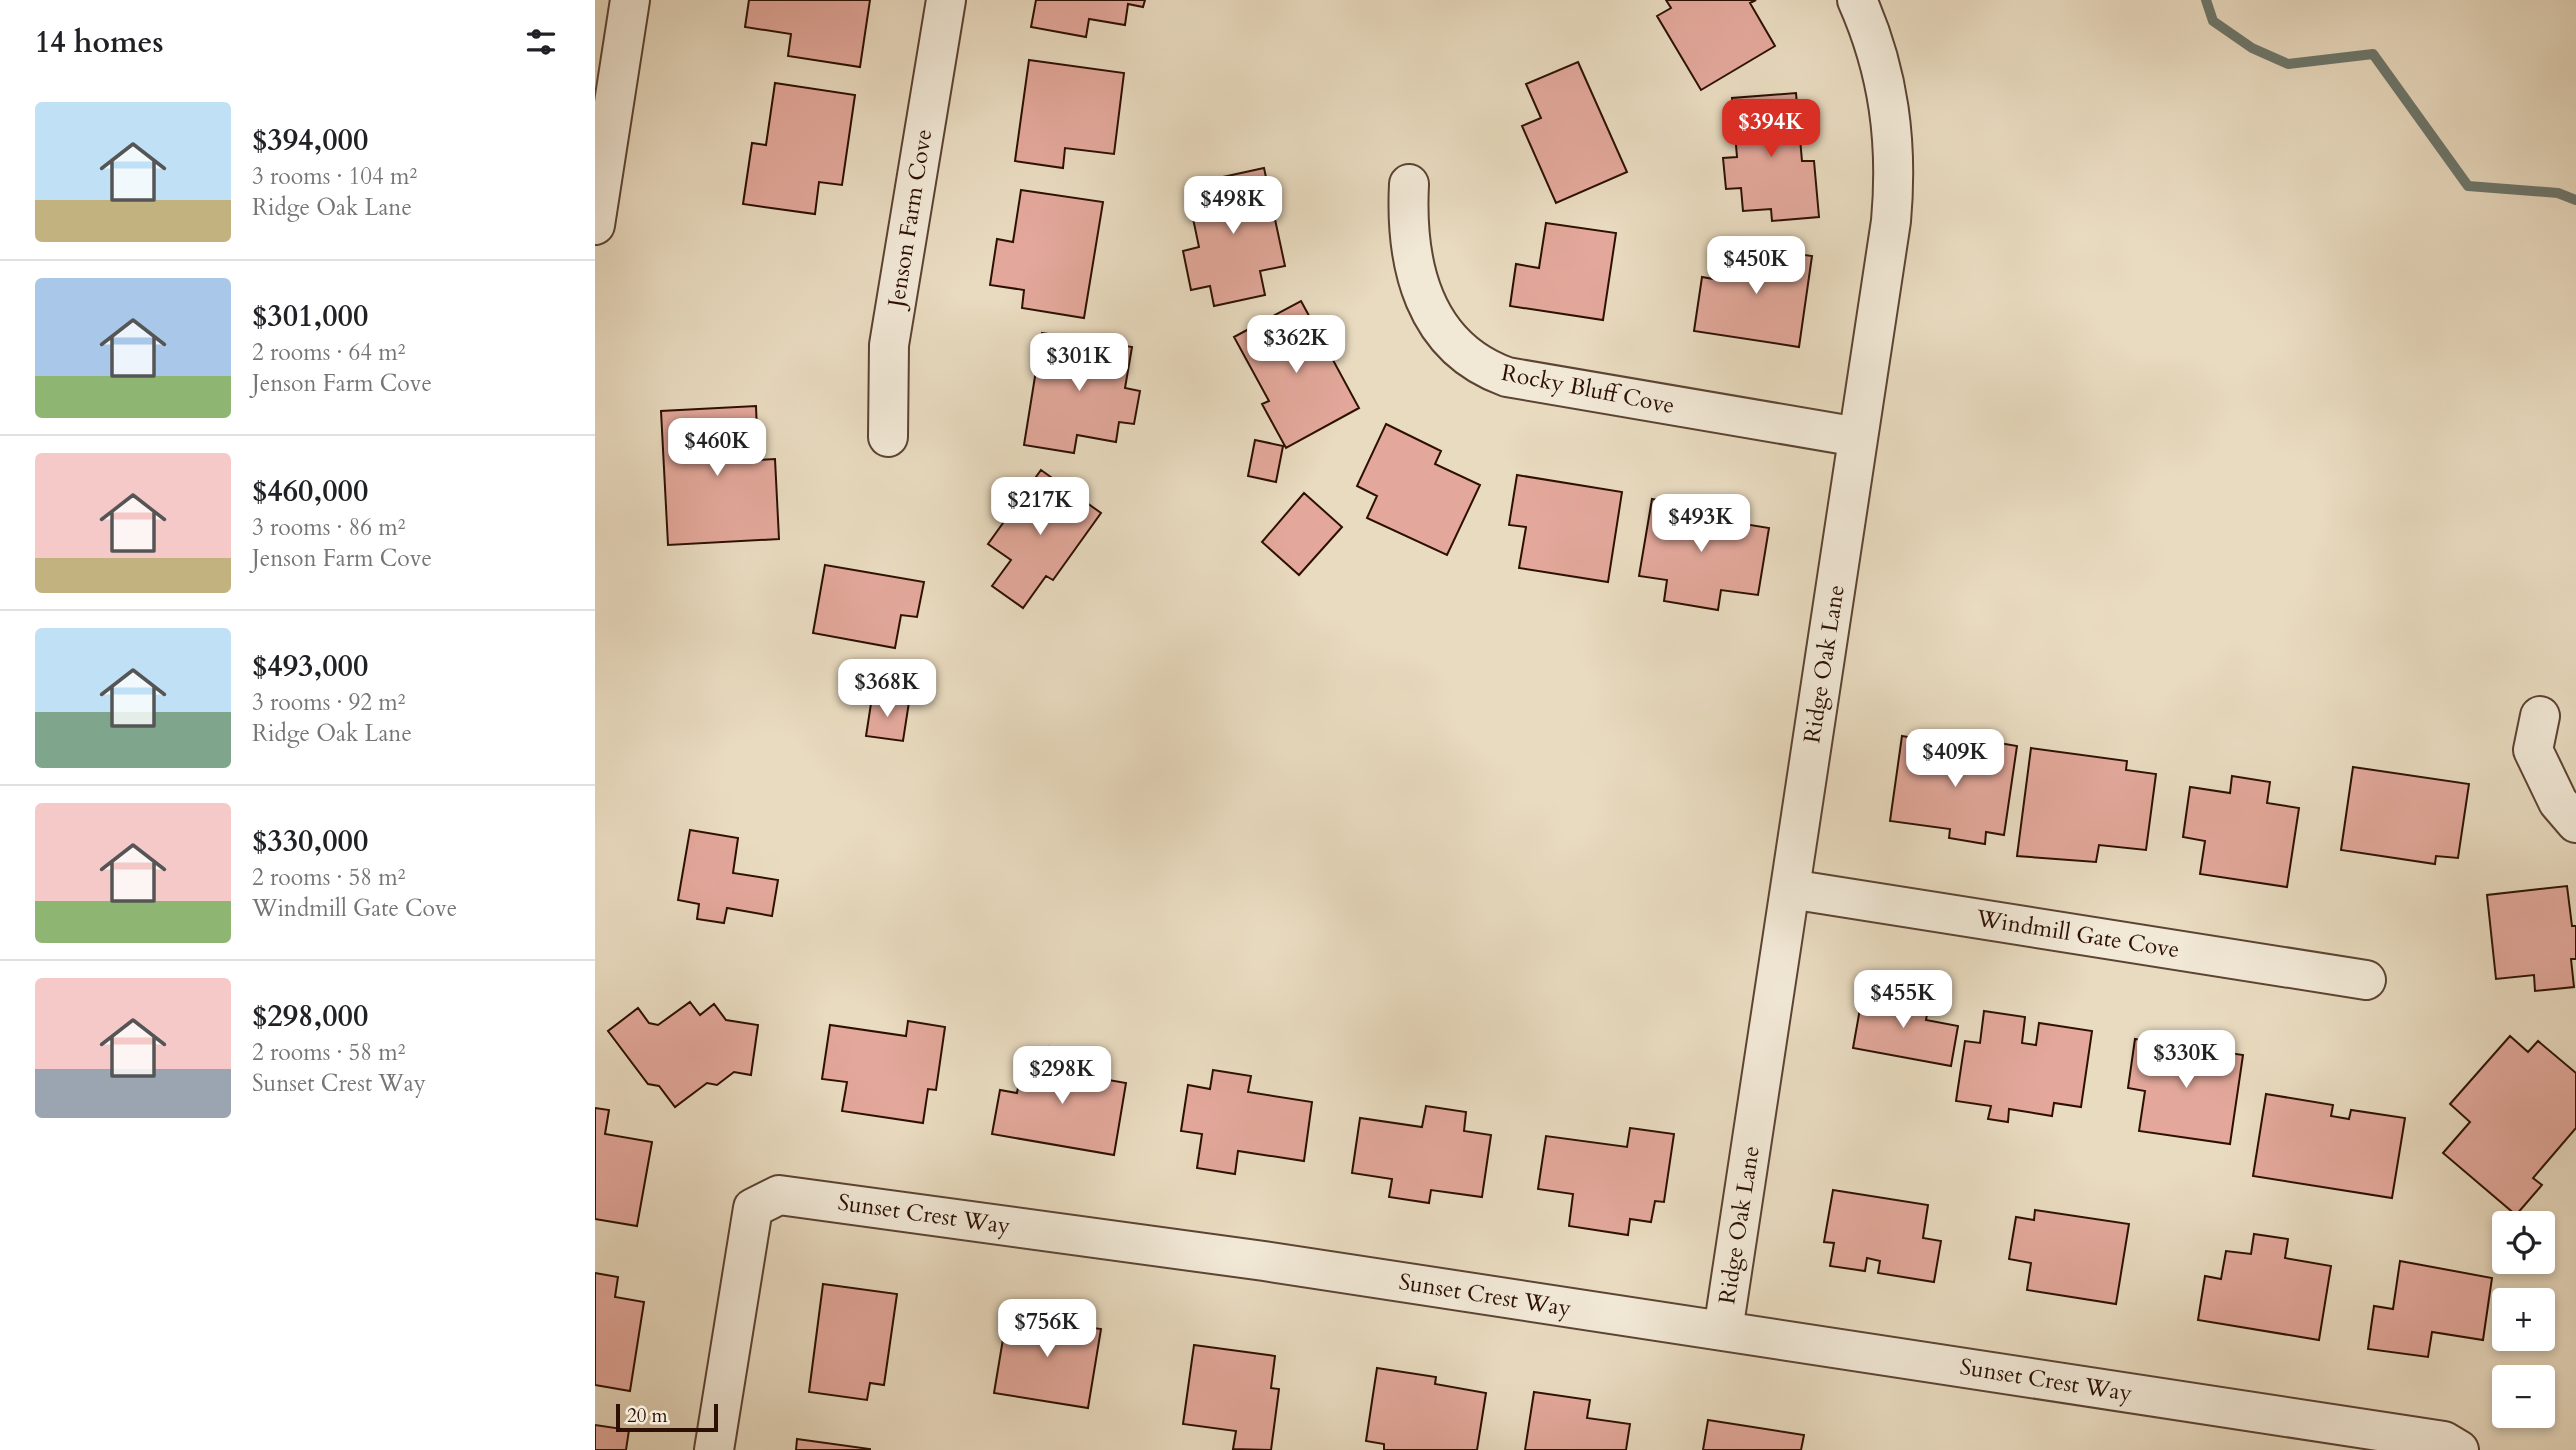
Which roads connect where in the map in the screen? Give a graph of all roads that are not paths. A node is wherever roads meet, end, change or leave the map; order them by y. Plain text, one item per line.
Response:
1 (630, 0) edge
2 (946, 0) edge
3 (1857, 0) edge
4 (1409, 184) dead end
5 (595, 225) edge
6 (888, 437) dead end
7 (1858, 437) junction
8 (2540, 716) dead end
9 (2576, 823) edge
10 (1790, 889) junction
11 (2366, 980) dead end
12 (1723, 1331) junction
13 (714, 1450) edge
14 (2459, 1450) edge

1 - 5 street
2 - 6 street, Jenson Farm Cove
3 - 7 street, Ridge Oak Lane
4 - 7 street, Rocky Bluff Cove
7 - 10 street, Ridge Oak Lane
8 - 9 street
10 - 11 street, Windmill Gate Cove
10 - 12 street, Ridge Oak Lane
12 - 13 street, Sunset Crest Way
12 - 14 street, Sunset Crest Way

